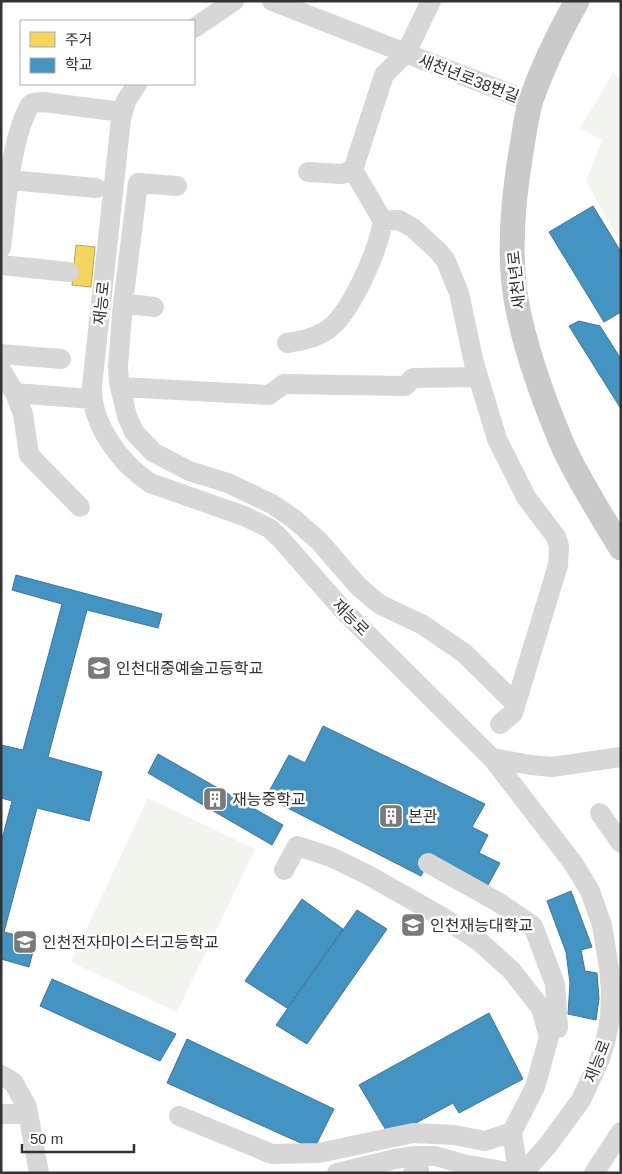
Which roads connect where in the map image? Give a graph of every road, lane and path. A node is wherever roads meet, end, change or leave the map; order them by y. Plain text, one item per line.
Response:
1 (234, 1) edge
2 (272, 1) edge
3 (431, 1) edge
4 (578, 1) edge
5 (195, 27) edge
6 (406, 53) junction
7 (136, 85) edge
8 (531, 102) junction
9 (122, 112) junction
10 (353, 170) junction
11 (308, 172) dead end
12 (10, 180) junction
13 (177, 186) dead end
14 (96, 188) dead end
15 (383, 221) junction
16 (1, 248) edge
17 (1, 265) edge
18 (69, 272) dead end
19 (123, 303) junction
20 (154, 307) dead end
21 (287, 343) dead end
22 (1, 354) edge
23 (61, 359) dead end
24 (1, 370) edge
25 (478, 377) junction
26 (120, 387) junction
27 (15, 393) junction
28 (91, 400) junction
29 (80, 507) dead end
30 (621, 548) edge
31 (516, 704) junction
32 (500, 724) dead end
33 (621, 757) edge
34 (492, 758) junction
35 (600, 813) dead end
36 (621, 843) edge
37 (428, 863) dead end
38 (284, 870) dead end
39 (547, 1030) junction
40 (1, 1075) edge
41 (1, 1114) edge
42 (28, 1114) junction
43 (179, 1116) dead end
44 (512, 1132) junction
45 (621, 1132) edge
46 (415, 1164) edge
47 (39, 1173) edge
48 (338, 1173) edge
49 (513, 1173) edge
50 (518, 1173) edge
51 (523, 1173) edge
52 (594, 1173) edge

1 - 5 street
2 - 6 street, 새천년로38번길
3 - 6 street, 새천년로38번길
4 - 8 main road, 새천년로
6 - 8 street, 새천년로38번길
6 - 10 street
7 - 9 street, 재능로
8 - 30 main road, 새천년로
9 - 12 street
9 - 28 street, 재능로
10 - 11 street
10 - 15 street
12 - 14 street
12 - 16 street
13 - 19 street
15 - 21 street
15 - 25 street
17 - 18 street
19 - 20 street
19 - 26 street
22 - 23 street
24 - 27 street
25 - 26 street
25 - 31 street
26 - 31 street
27 - 28 street
27 - 29 street
28 - 34 street, 재능로
31 - 32 street
33 - 34 street
34 - 51 street, 재능로
35 - 36 street
37 - 39 street
38 - 39 street
39 - 44 street
40 - 42 street
41 - 42 street
42 - 47 street
43 - 44 street
44 - 50 street
45 - 52 street
46 - 48 street
46 - 49 street

